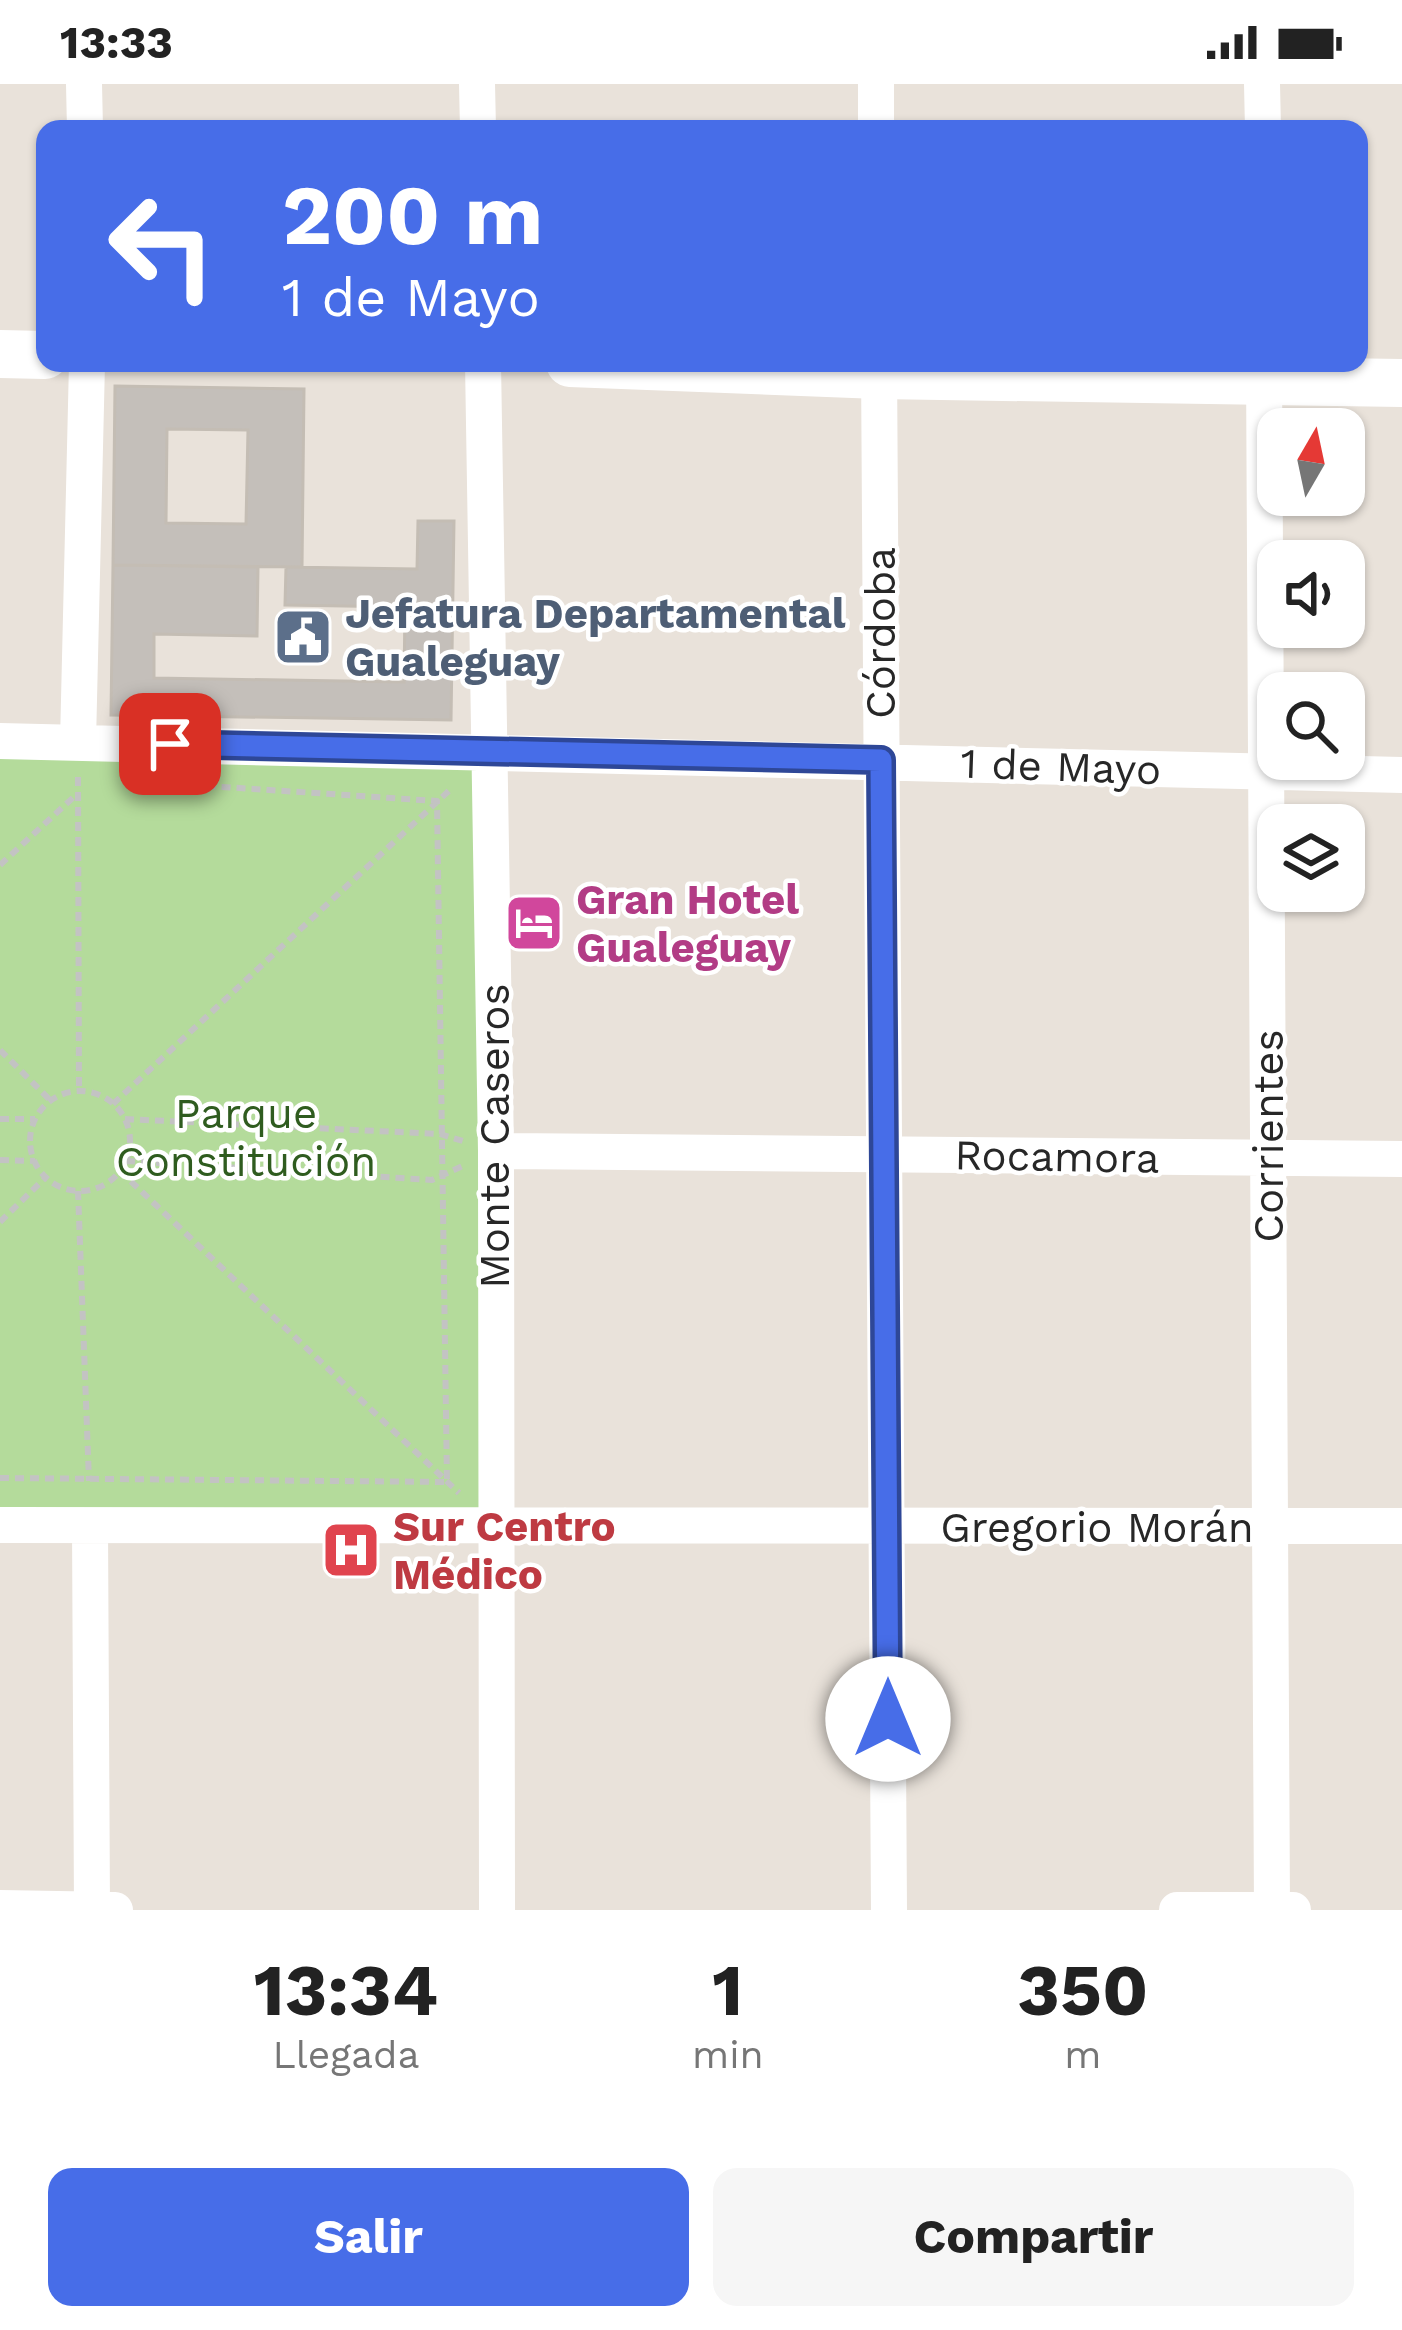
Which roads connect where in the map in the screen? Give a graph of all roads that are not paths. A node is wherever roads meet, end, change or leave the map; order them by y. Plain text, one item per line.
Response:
1 (85, 84) edge
2 (477, 84) edge
3 (876, 84) edge
4 (1262, 84) edge
5 (85, 120) edge
6 (478, 120) edge
7 (876, 120) edge
8 (1263, 120) edge
9 (0, 354) edge
10 (36, 355) edge
11 (87, 372) edge
12 (483, 372) edge
13 (879, 372) edge
14 (1264, 372) edge
15 (1285, 372) edge
16 (1402, 383) edge
17 (1266, 672) edge
18 (0, 741) edge
19 (491, 751) junction
20 (78, 759) junction
21 (881, 760) junction
22 (1257, 772) edge
23 (1365, 774) edge
24 (1402, 775) edge
25 (1266, 780) edge
26 (496, 1151) junction
27 (884, 1154) junction
28 (1268, 1158) junction
29 (1402, 1160) edge
30 (0, 1525) edge
31 (1270, 1525) junction
32 (90, 1526) junction
33 (1402, 1526) edge
34 (886, 1528) junction
35 (496, 1529) junction
36 (0, 1908) edge
37 (92, 1910) edge
38 (116, 1910) edge
39 (496, 1910) edge
40 (889, 1910) edge
41 (1177, 1910) edge
42 (1272, 1910) edge
43 (1293, 1910) edge

1 - 5 street
2 - 6 street
3 - 7 street
4 - 8 street
9 - 10 street
11 - 20 street
12 - 19 street, Monte Caseros
13 - 21 street, Córdoba
14 - 17 street, Corrientes
15 - 16 street
18 - 20 street, 1 de Mayo
19 - 20 street, 1 de Mayo
19 - 21 street, 1 de Mayo
19 - 26 street, Monte Caseros
21 - 22 street, 1 de Mayo
21 - 27 street, Córdoba
23 - 24 street, 1 de Mayo
25 - 28 street, Corrientes
26 - 27 street, Rocamora
26 - 35 street, Monte Caseros
27 - 28 street, Rocamora
27 - 34 street, Córdoba
28 - 29 street, Rocamora
28 - 31 street, Corrientes
30 - 32 street, Gregorio Morán
31 - 33 street, Gregorio Morán
31 - 34 street, Gregorio Morán
31 - 42 street, Corrientes
32 - 35 street, Gregorio Morán
32 - 37 street
34 - 35 street, Gregorio Morán
34 - 40 street, Córdoba
35 - 39 street, Monte Caseros
36 - 37 street
37 - 38 street
41 - 42 street
42 - 43 street

